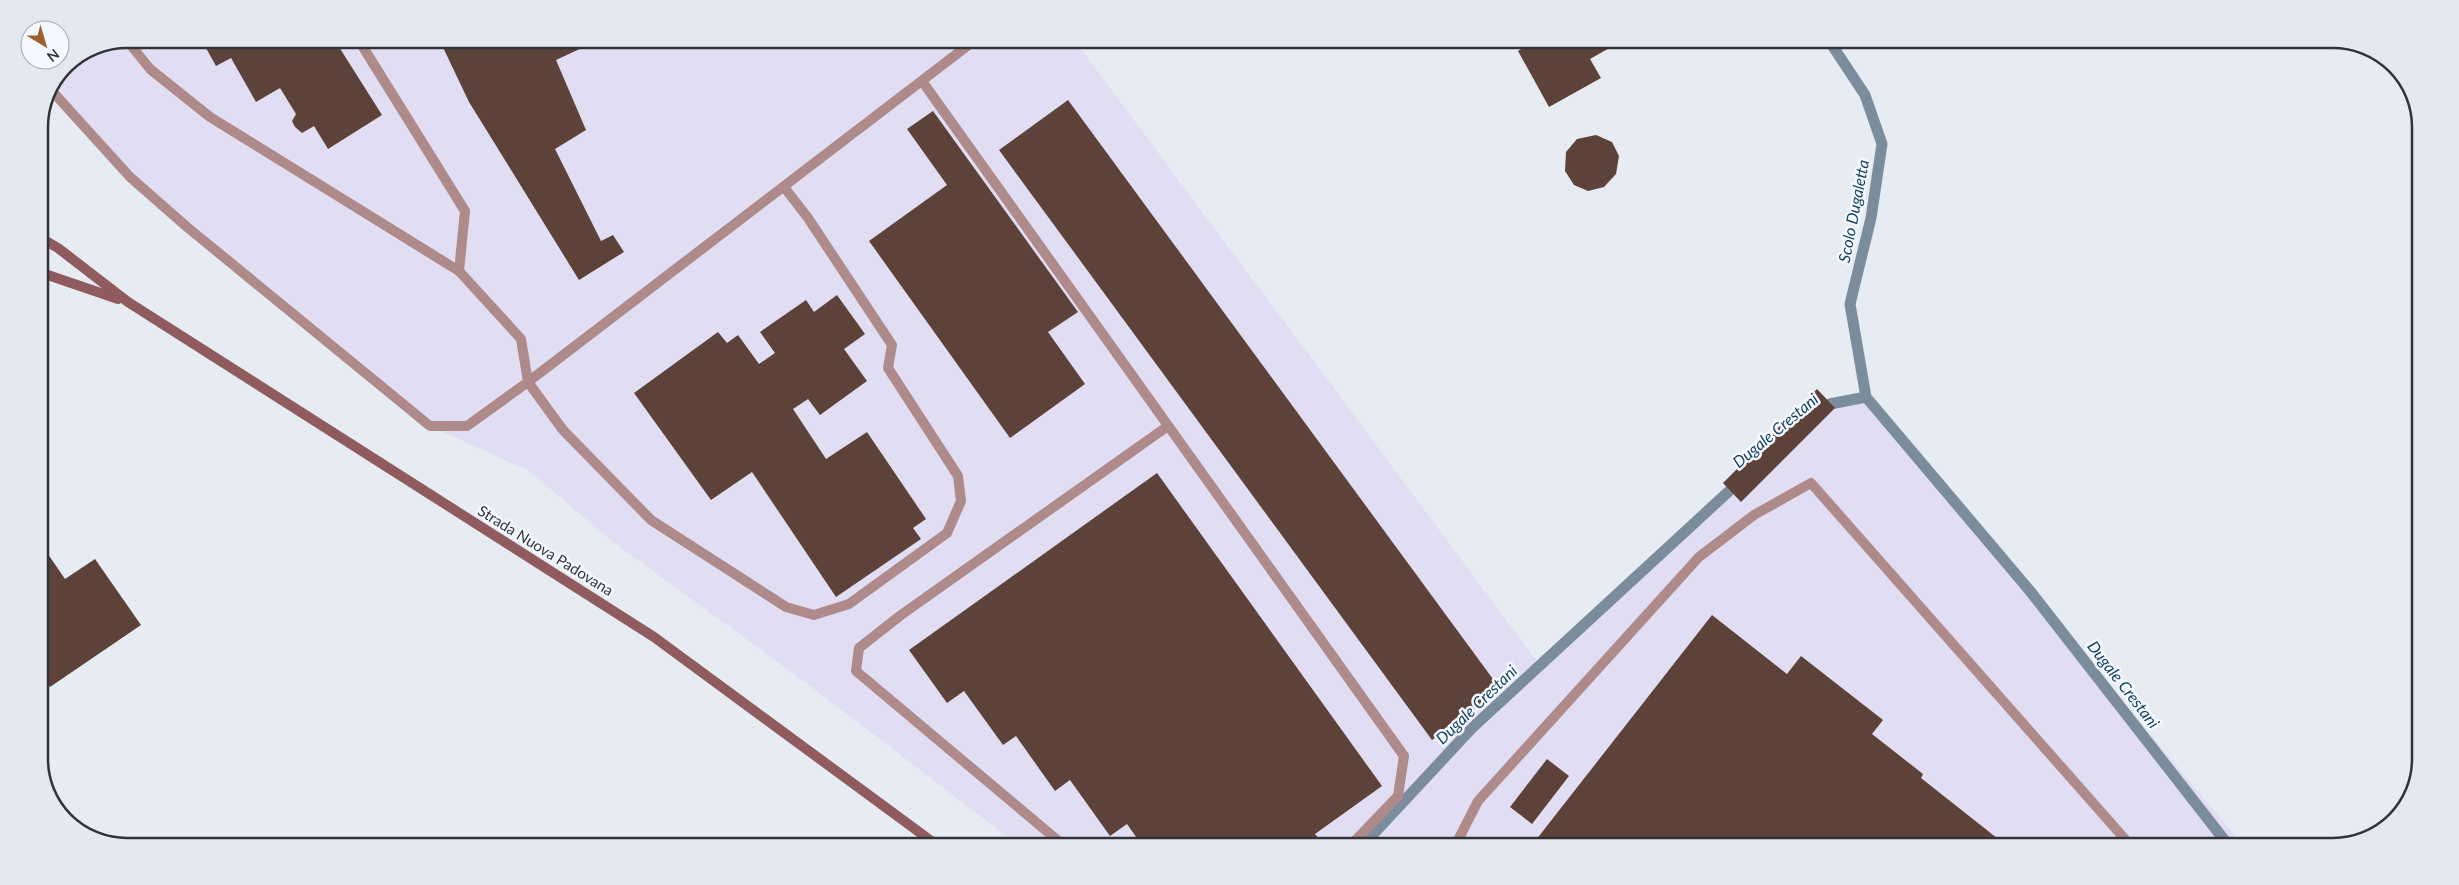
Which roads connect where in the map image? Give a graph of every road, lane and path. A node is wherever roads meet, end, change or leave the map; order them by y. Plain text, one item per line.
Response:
1 (133, 48) edge
2 (364, 48) edge
3 (965, 48) edge
4 (922, 81) junction
5 (55, 94) edge
6 (784, 187) junction
7 (48, 242) edge
8 (459, 271) junction
9 (48, 275) edge
10 (128, 302) junction
11 (528, 382) junction
12 (1168, 426) junction
13 (927, 838) edge
14 (1055, 838) edge
15 (1358, 838) edge
16 (1459, 838) edge
17 (2124, 838) edge

1 - 8 street
2 - 8 street
3 - 4 street
4 - 6 street
4 - 12 street
5 - 11 street
6 - 11 street
6 - 11 street
7 - 10 main road
8 - 11 street
9 - 10 main road
10 - 13 main road, Strada Nuova Padovana
12 - 14 street
12 - 15 street
16 - 17 street

